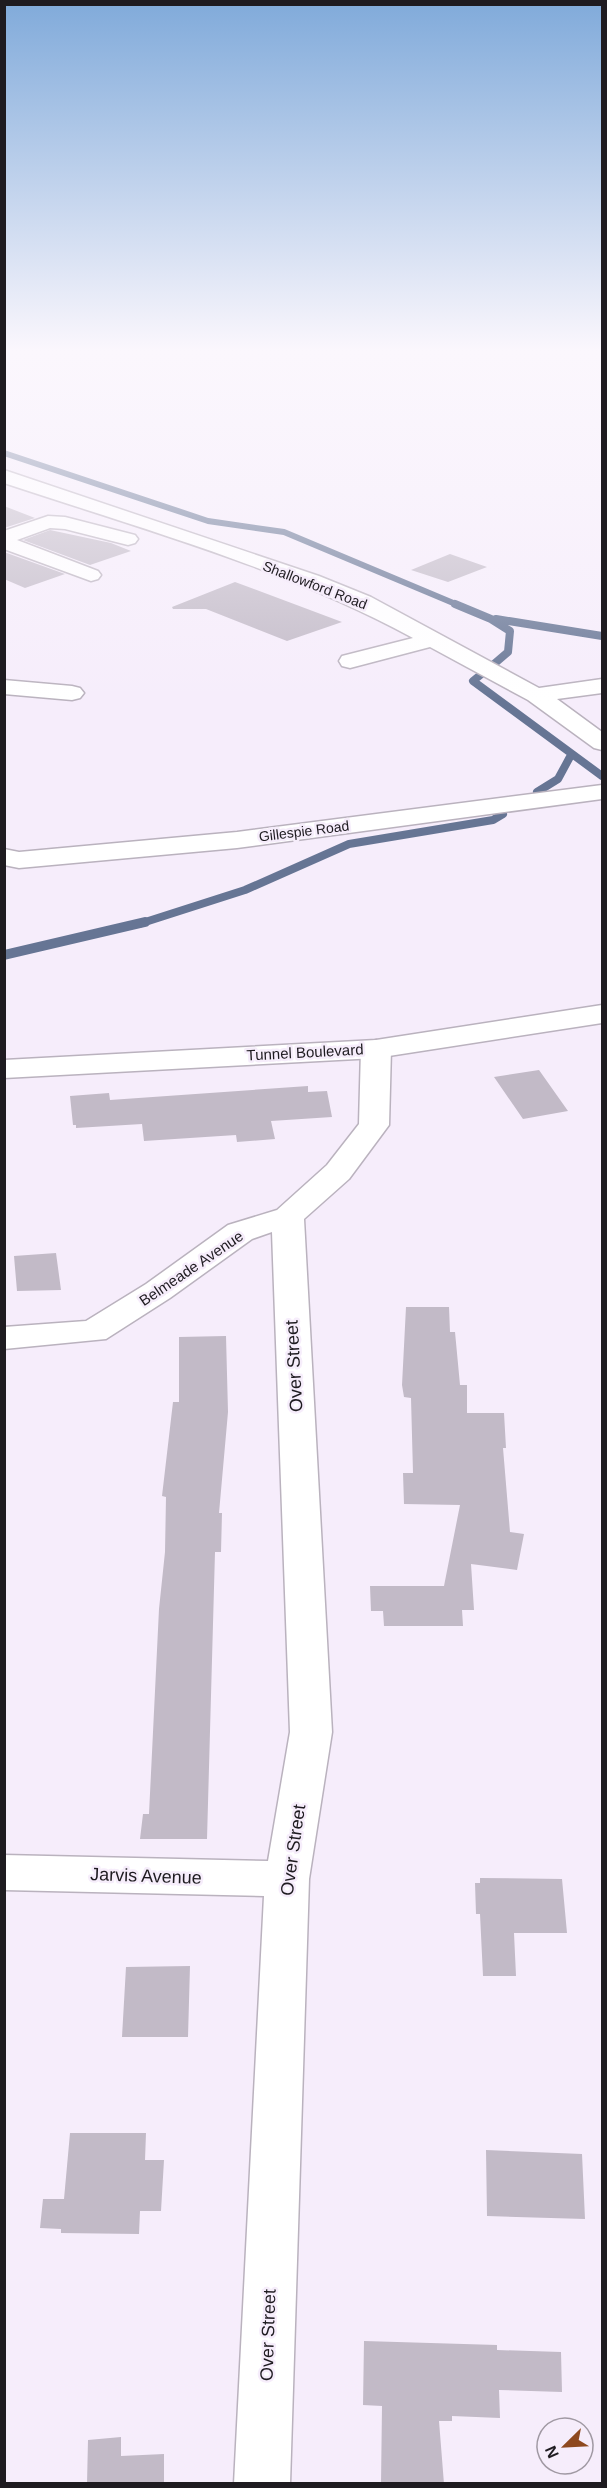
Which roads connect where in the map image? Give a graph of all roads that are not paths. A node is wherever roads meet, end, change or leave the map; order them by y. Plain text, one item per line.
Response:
1 (4, 476) edge
2 (4, 540) edge
3 (194, 540) junction
4 (90, 575) dead end
5 (434, 639) junction
6 (350, 661) dead end
7 (603, 686) edge
8 (4, 687) edge
9 (72, 693) dead end
10 (536, 694) junction
11 (603, 743) edge
12 (603, 792) edge
13 (9, 859) edge
14 (603, 1014) edge
15 (376, 1049) junction
16 (4, 1069) edge
17 (288, 1217) junction
18 (4, 1338) edge
19 (4, 1872) edge
20 (287, 1879) junction
21 (262, 2484) edge

1 - 3 street, Shallowford Road
2 - 3 street
2 - 4 street
3 - 5 street, Shallowford Road
5 - 6 street
5 - 10 street, Shallowford Road
7 - 10 street
8 - 9 street
10 - 11 street, Shallowford Road
12 - 13 street, Gillespie Road
14 - 15 street, Tunnel Boulevard
15 - 16 street, Tunnel Boulevard
15 - 17 street, Belmeade Avenue
17 - 18 street, Belmeade Avenue
17 - 20 street, Over Street
19 - 20 street, Jarvis Avenue
20 - 21 street, Over Street

